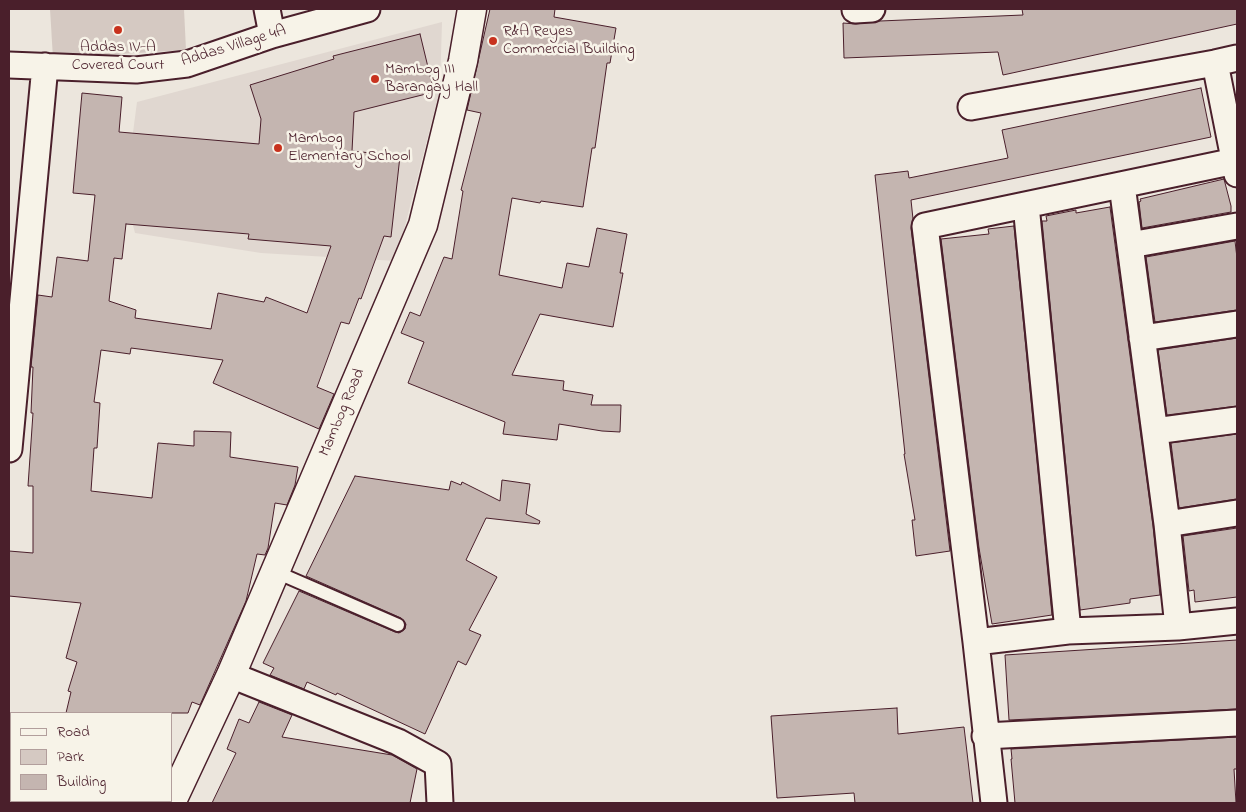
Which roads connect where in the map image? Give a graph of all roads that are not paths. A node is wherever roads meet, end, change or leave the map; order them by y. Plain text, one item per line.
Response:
1 (267, 9) edge
2 (366, 9) edge
3 (472, 9) edge
4 (272, 35) junction
5 (1226, 60) edge
6 (9, 65) edge
7 (45, 66) junction
8 (971, 107) dead end
9 (1236, 168) edge
10 (1122, 185) junction
11 (1026, 205) junction
12 (1237, 226) edge
13 (1130, 245) junction
14 (1237, 324) edge
15 (1142, 338) junction
16 (11, 400) edge
17 (1237, 420) edge
18 (1155, 431) junction
19 (9, 449) edge
20 (1237, 513) edge
21 (1167, 524) junction
22 (276, 572) junction
23 (1237, 621) edge
24 (398, 625) dead end
25 (1178, 627) junction
26 (1068, 631) junction
27 (976, 642) junction
28 (231, 675) junction
29 (1237, 723) edge
30 (985, 736) junction
31 (172, 803) edge
32 (440, 803) edge
33 (994, 803) edge

1 - 4 street
2 - 4 street, Addas Village 4A
3 - 22 main road, Mambog Road
4 - 7 street, Addas Village 4A
5 - 8 street
5 - 9 street
6 - 7 street, Addas Village 4A
7 - 16 street
9 - 10 street
10 - 11 street
10 - 13 street
11 - 26 street
11 - 27 street
12 - 13 street
13 - 15 street
14 - 15 street
15 - 18 street
16 - 19 street
17 - 18 street
18 - 21 street
20 - 21 street
21 - 25 street
22 - 24 lane
22 - 28 main road, Mambog Road
23 - 25 street
25 - 26 street
26 - 27 street
27 - 30 street
28 - 31 main road, Mambog Road
28 - 32 street
29 - 30 street
30 - 33 street

